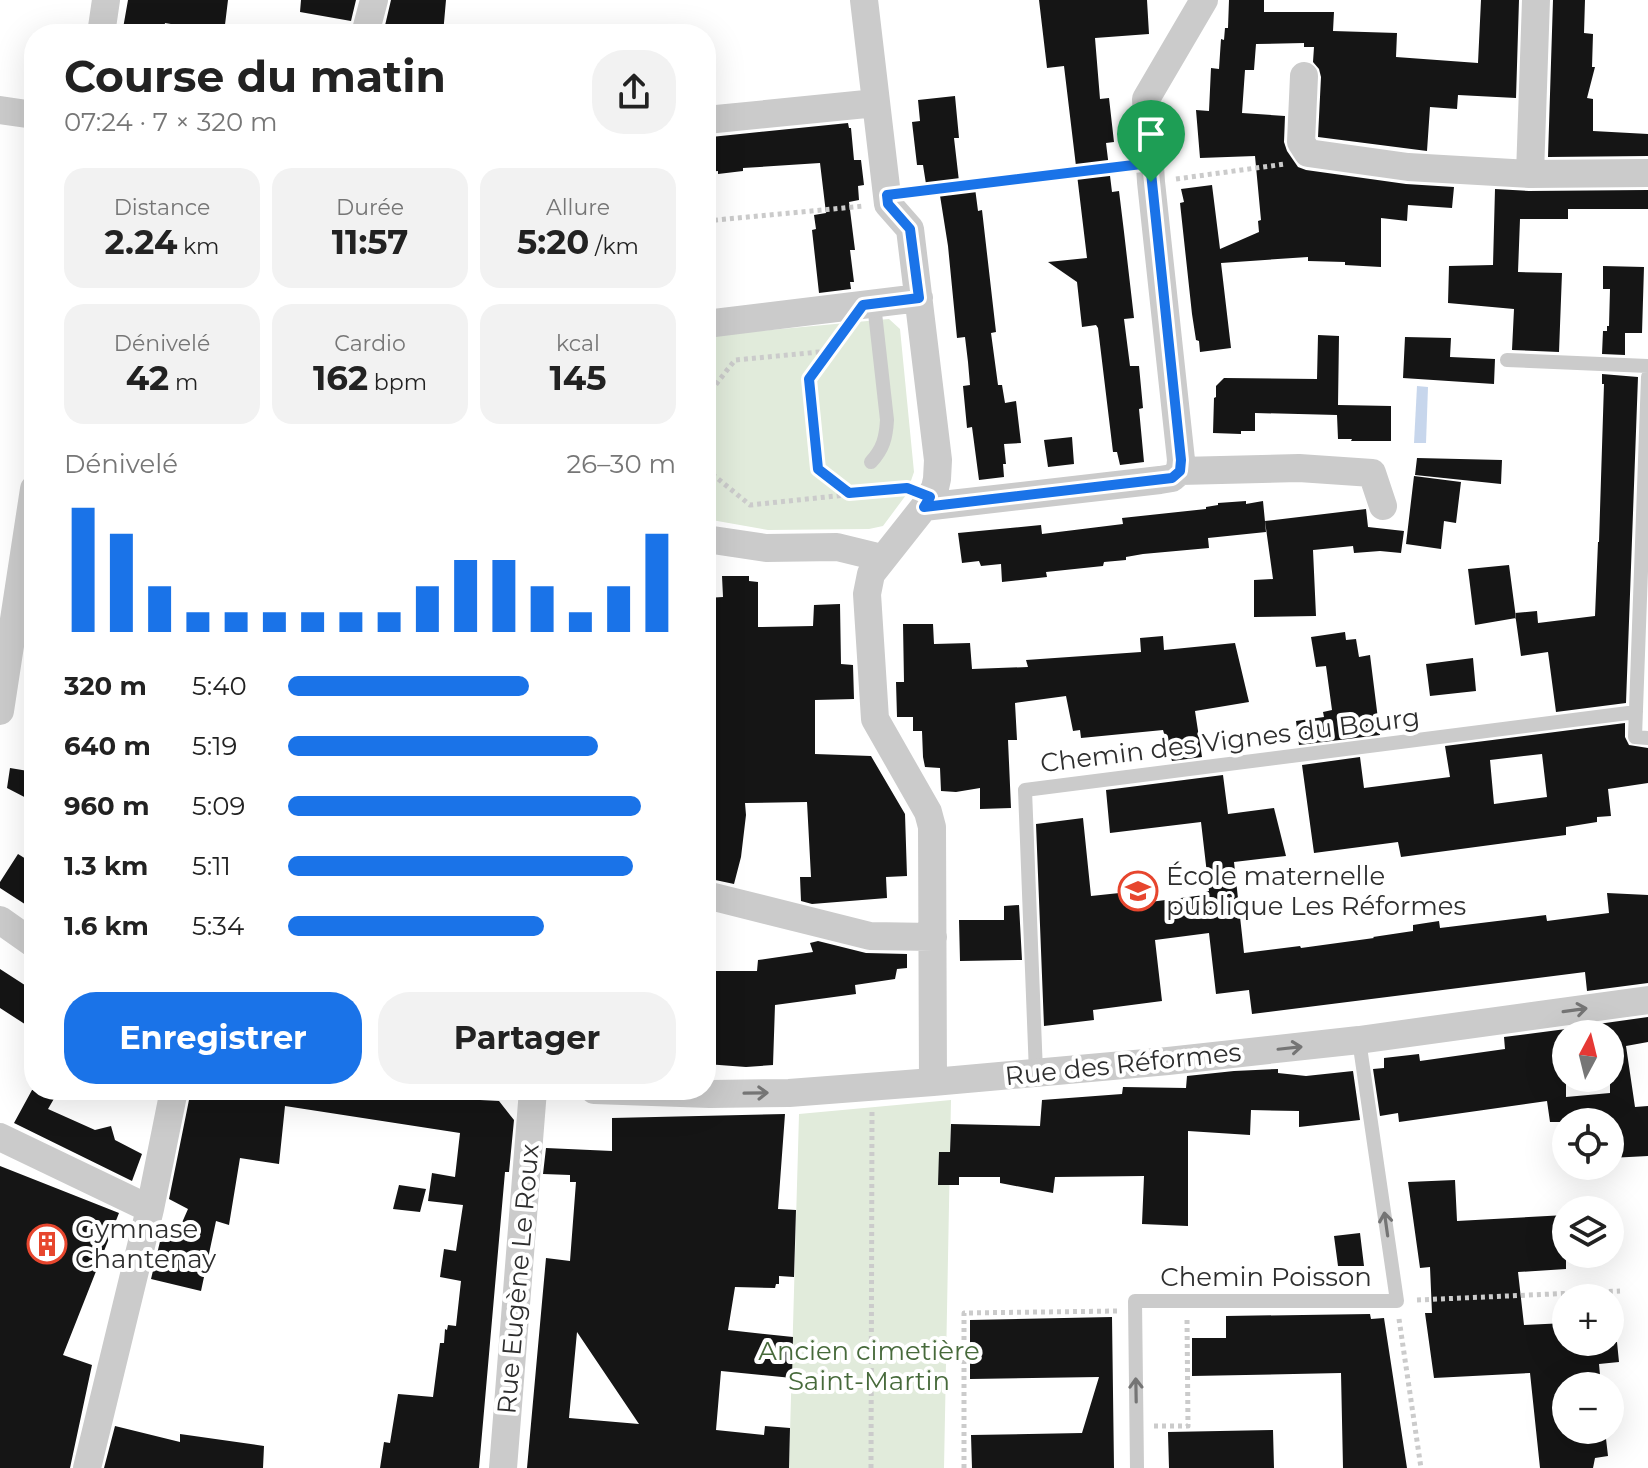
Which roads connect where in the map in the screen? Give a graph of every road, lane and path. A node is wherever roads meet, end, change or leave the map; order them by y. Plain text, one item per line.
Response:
1 (106, 0) edge
2 (374, 0) edge
3 (864, 0) edge
4 (1204, 0) edge
5 (1536, 0) edge
6 (102, 24) edge
7 (368, 24) edge
8 (1304, 76) dead end
9 (876, 103) junction
10 (0, 110) edge
11 (24, 114) edge
12 (716, 119) edge
13 (1308, 153) junction
14 (1150, 173) junction
15 (1648, 173) edge
16 (1530, 174) junction
17 (888, 199) junction
18 (716, 220) edge
19 (919, 298) junction
20 (869, 304) junction
21 (716, 323) edge
22 (830, 351) junction
23 (1507, 360) dead end
24 (1648, 366) edge
25 (1648, 377) edge
26 (716, 384) edge
27 (871, 462) dead end
28 (1180, 471) junction
29 (716, 477) edge
30 (849, 493) junction
31 (927, 502) junction
32 (1383, 506) dead end
33 (716, 540) edge
34 (882, 558) junction
35 (24, 589) edge
36 (0, 711) edge
37 (1636, 712) junction
38 (1648, 738) edge
39 (716, 898) edge
40 (0, 920) edge
41 (24, 937) edge
42 (933, 937) junction
43 (1648, 1000) edge
44 (1359, 1040) junction
45 (1036, 1073) junction
46 (933, 1082) junction
47 (873, 1087) junction
48 (716, 1094) edge
49 (172, 1100) edge
50 (532, 1100) edge
51 (0, 1137) edge
52 (150, 1209) junction
53 (1552, 1294) edge
54 (1397, 1301) junction
55 (1135, 1310) junction
56 (1187, 1316) dead end
57 (1137, 1426) junction
58 (87, 1468) edge
59 (503, 1468) edge
60 (871, 1468) edge
61 (964, 1468) edge
62 (1137, 1468) edge
63 (1421, 1468) edge

1 - 6 street
2 - 7 street
3 - 9 street
4 - 14 street
5 - 16 street
8 - 13 street
9 - 12 street
9 - 17 street
10 - 11 street
13 - 14 path
13 - 16 street
14 - 17 path
14 - 28 street
15 - 16 street
17 - 18 path
17 - 19 street
19 - 20 street
19 - 31 street
20 - 21 street
20 - 22 path
20 - 27 lane
22 - 26 path
22 - 30 path
23 - 24 lane
25 - 37 lane
28 - 31 street
28 - 32 street
29 - 30 path
30 - 31 path
31 - 34 street
33 - 34 street
34 - 42 street
35 - 36 street
37 - 38 lane
37 - 45 lane, Chemin des Vignes du Bourg
39 - 42 street
40 - 41 street
42 - 46 street
44 -> 43 street, Rue des Réformes
45 -> 44 street, Rue des Réformes
54 -> 44 lane, Chemin Poisson
45 - 46 street, Rue des Réformes
46 - 47 street, Rue des Réformes
48 -> 47 street, Rue des Réformes
47 - 60 path
49 - 52 street
50 - 59 street, Rue Eugène Le Roux
51 - 52 street
52 - 58 street
53 - 54 path
54 - 55 lane, Chemin Poisson
54 - 63 path
57 -> 55 lane, Chemin Poisson
55 - 61 path
56 - 57 path
57 - 62 lane, Chemin Poisson

